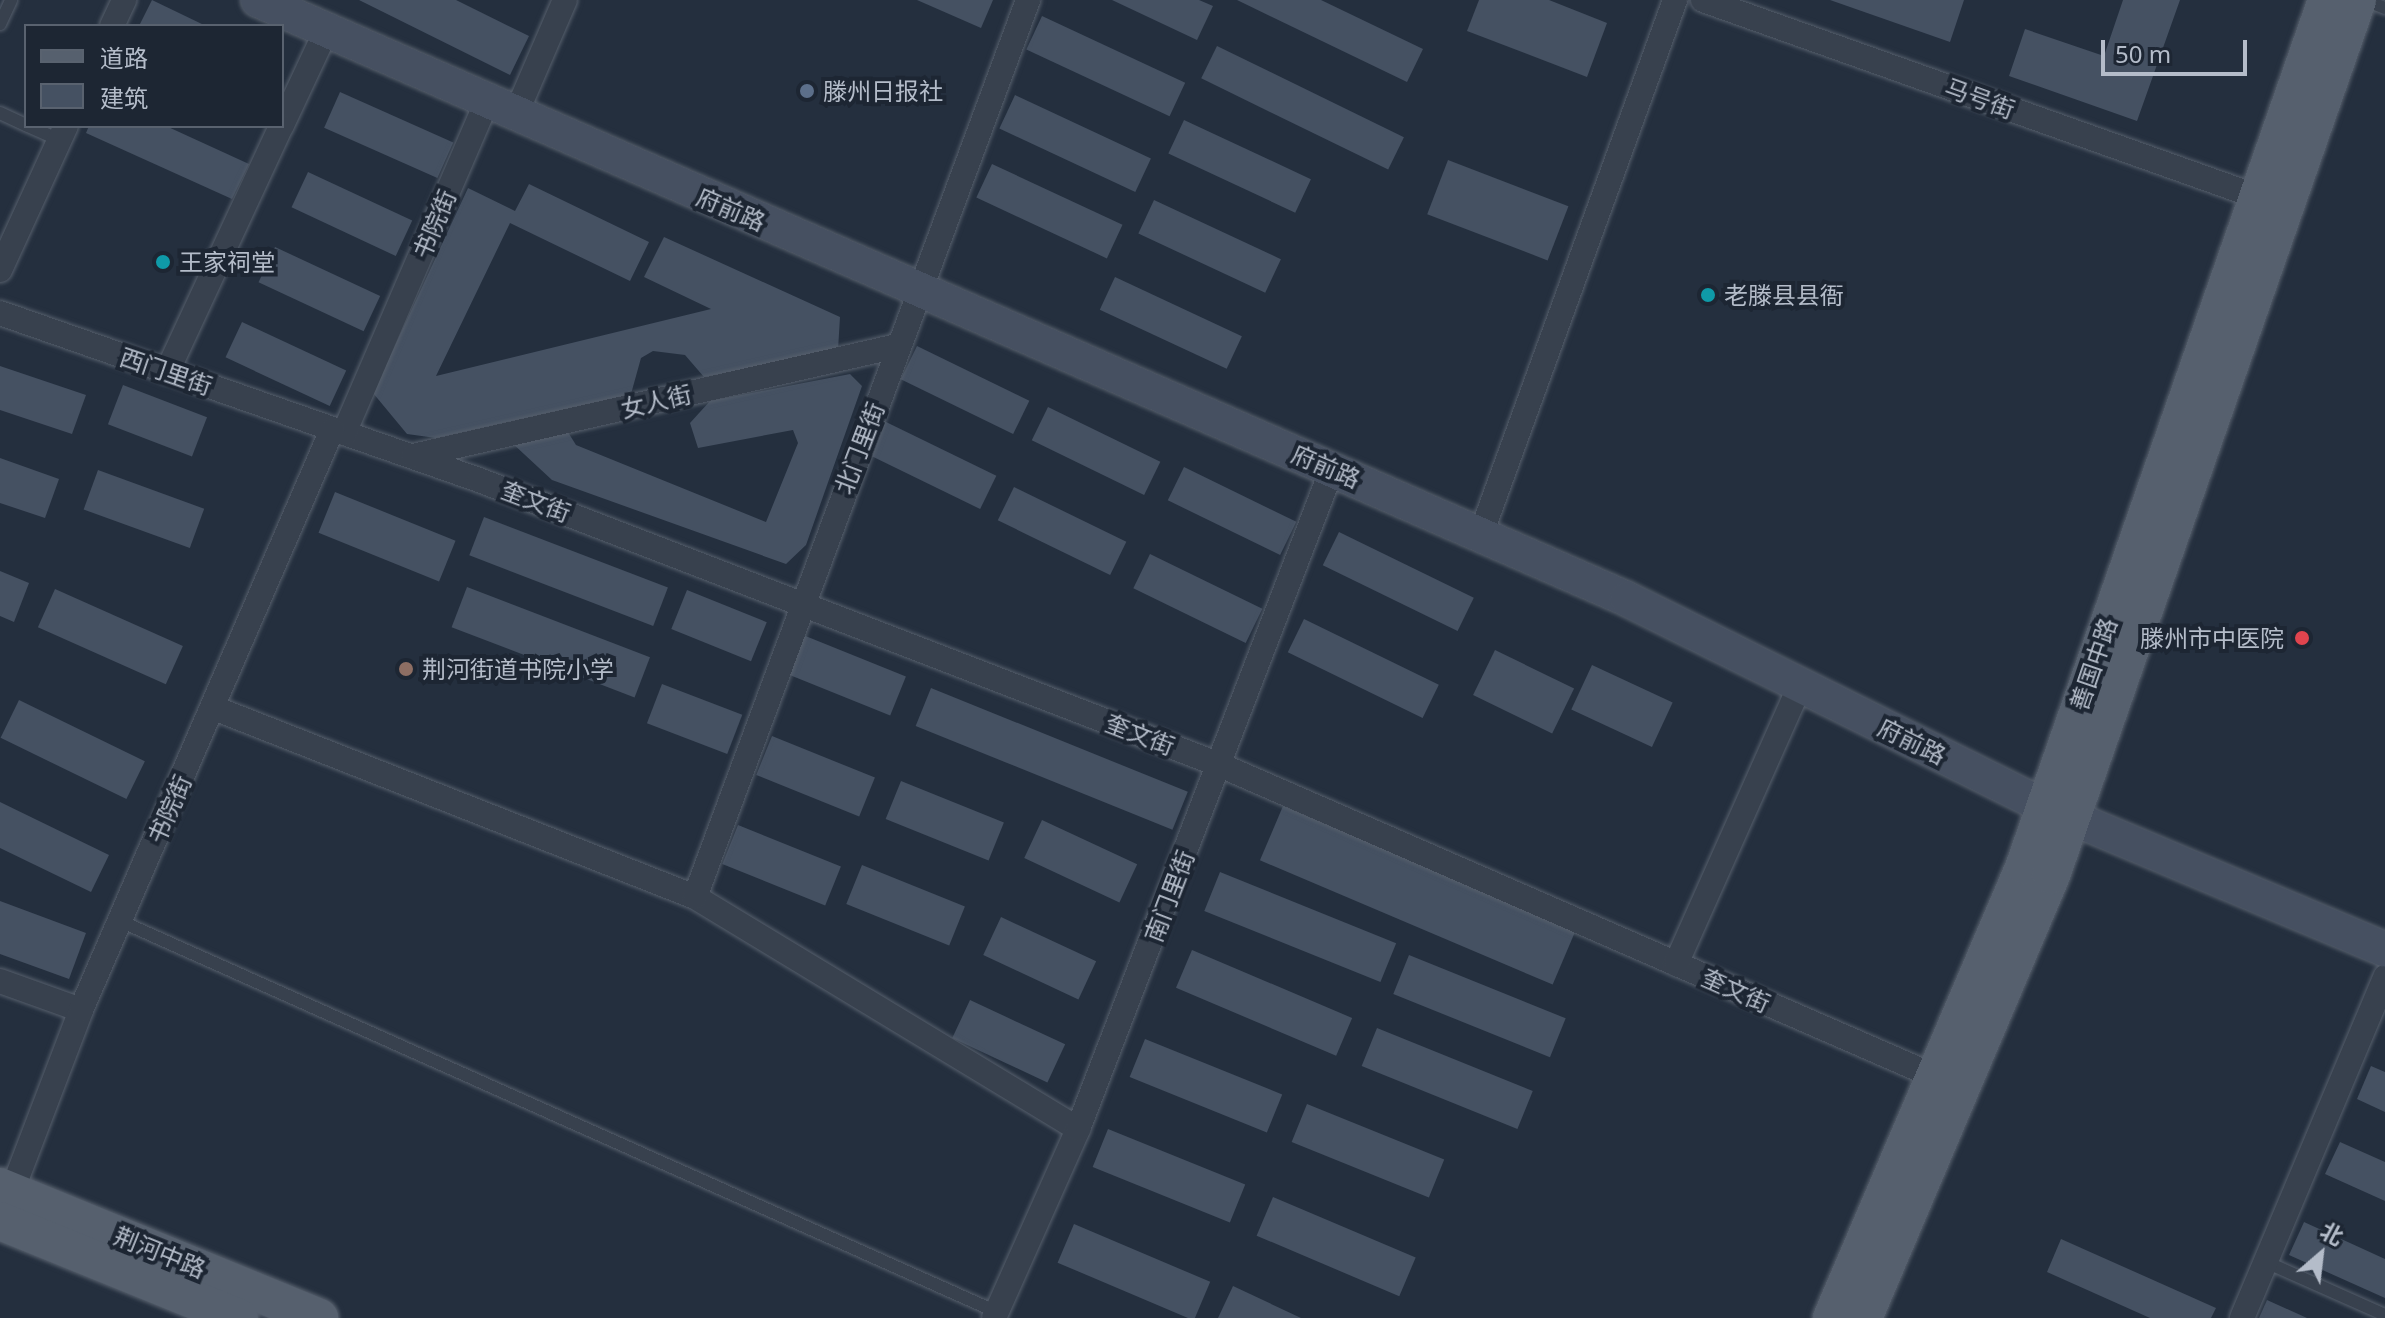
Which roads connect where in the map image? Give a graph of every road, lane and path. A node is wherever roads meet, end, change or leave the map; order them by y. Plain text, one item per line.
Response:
1 (11, 0) edge
2 (124, 0) edge
3 (258, 0) edge
4 (565, 0) edge
5 (1028, 0) edge
6 (1675, 0) edge
7 (1703, 0) edge
8 (2327, 0) edge
9 (2357, 0) edge
10 (2365, 0) edge
11 (2385, 8) edge
12 (0, 24) edge
13 (113, 24) edge
14 (326, 31) junction
15 (500, 109) junction
16 (0, 113) edge
17 (284, 121) edge
18 (24, 125) edge
19 (37, 128) edge
20 (281, 128) edge
21 (63, 133) edge
22 (2258, 197) junction
23 (0, 270) edge
24 (921, 292) junction
25 (0, 313) edge
26 (898, 346) junction
27 (167, 372) junction
28 (338, 431) junction
29 (413, 456) junction
30 (1332, 469) junction
31 (1481, 534) junction
32 (800, 601) junction
33 (1800, 685) junction
34 (214, 708) junction
35 (1220, 765) junction
36 (2057, 810) junction
37 (695, 897) junction
38 (120, 921) junction
39 (2385, 949) edge
40 (1676, 964) junction
41 (2385, 977) edge
42 (0, 981) edge
43 (81, 1010) junction
44 (1934, 1076) junction
45 (1078, 1129) junction
46 (4, 1200) edge
47 (2266, 1262) junction
48 (995, 1315) edge
49 (2385, 1315) edge
50 (239, 1318) edge
51 (319, 1318) edge
52 (1832, 1318) edge
53 (1863, 1318) edge
54 (2242, 1318) edge

1 - 12 lane
2 - 13 street
3 - 14 main road, 府前路
4 - 15 street, 书院街
5 - 24 street, 北门里街
6 - 31 street
7 - 22 street, 马号街
8 - 22 main road, 善国中路
9 - 36 main road, 善国中路
10 - 11 lane
14 - 15 main road, 府前路
14 - 17 street
15 - 24 main road, 府前路
15 - 28 street, 书院街
16 - 18 lane
19 - 21 lane
20 - 27 street
21 - 23 street
22 - 36 main road, 善国中路
24 - 26 street, 北门里街
24 - 30 main road, 府前路
25 - 27 street, 西门里街
26 - 29 street, 女人街
26 - 32 street, 北门里街
27 - 28 street, 西门里街
28 - 29 street, 奎文街
28 - 34 street, 书院街
29 - 32 street, 奎文街
30 - 31 main road, 府前路
30 - 35 street, 南门里街
31 - 33 main road, 府前路
32 - 35 street, 奎文街
32 - 37 street, 北门里街
33 - 36 main road, 府前路
33 - 40 street
34 - 37 street
34 - 38 street, 书院街
35 - 40 street, 奎文街
35 - 45 street, 南门里街
36 - 39 main road, 府前路
36 - 44 main road, 善国中路
36 - 53 main road, 善国中路
37 - 45 street
38 - 43 street, 书院街
38 - 48 lane
40 - 44 street, 奎文街
41 - 47 street
42 - 43 street
43 - 46 street, 书院街
44 - 52 main road, 善国中路
45 - 48 street, 南门里街
46 - 50 main road, 荆河中路
46 - 51 main road, 荆河中路
47 - 49 lane
47 - 54 street

